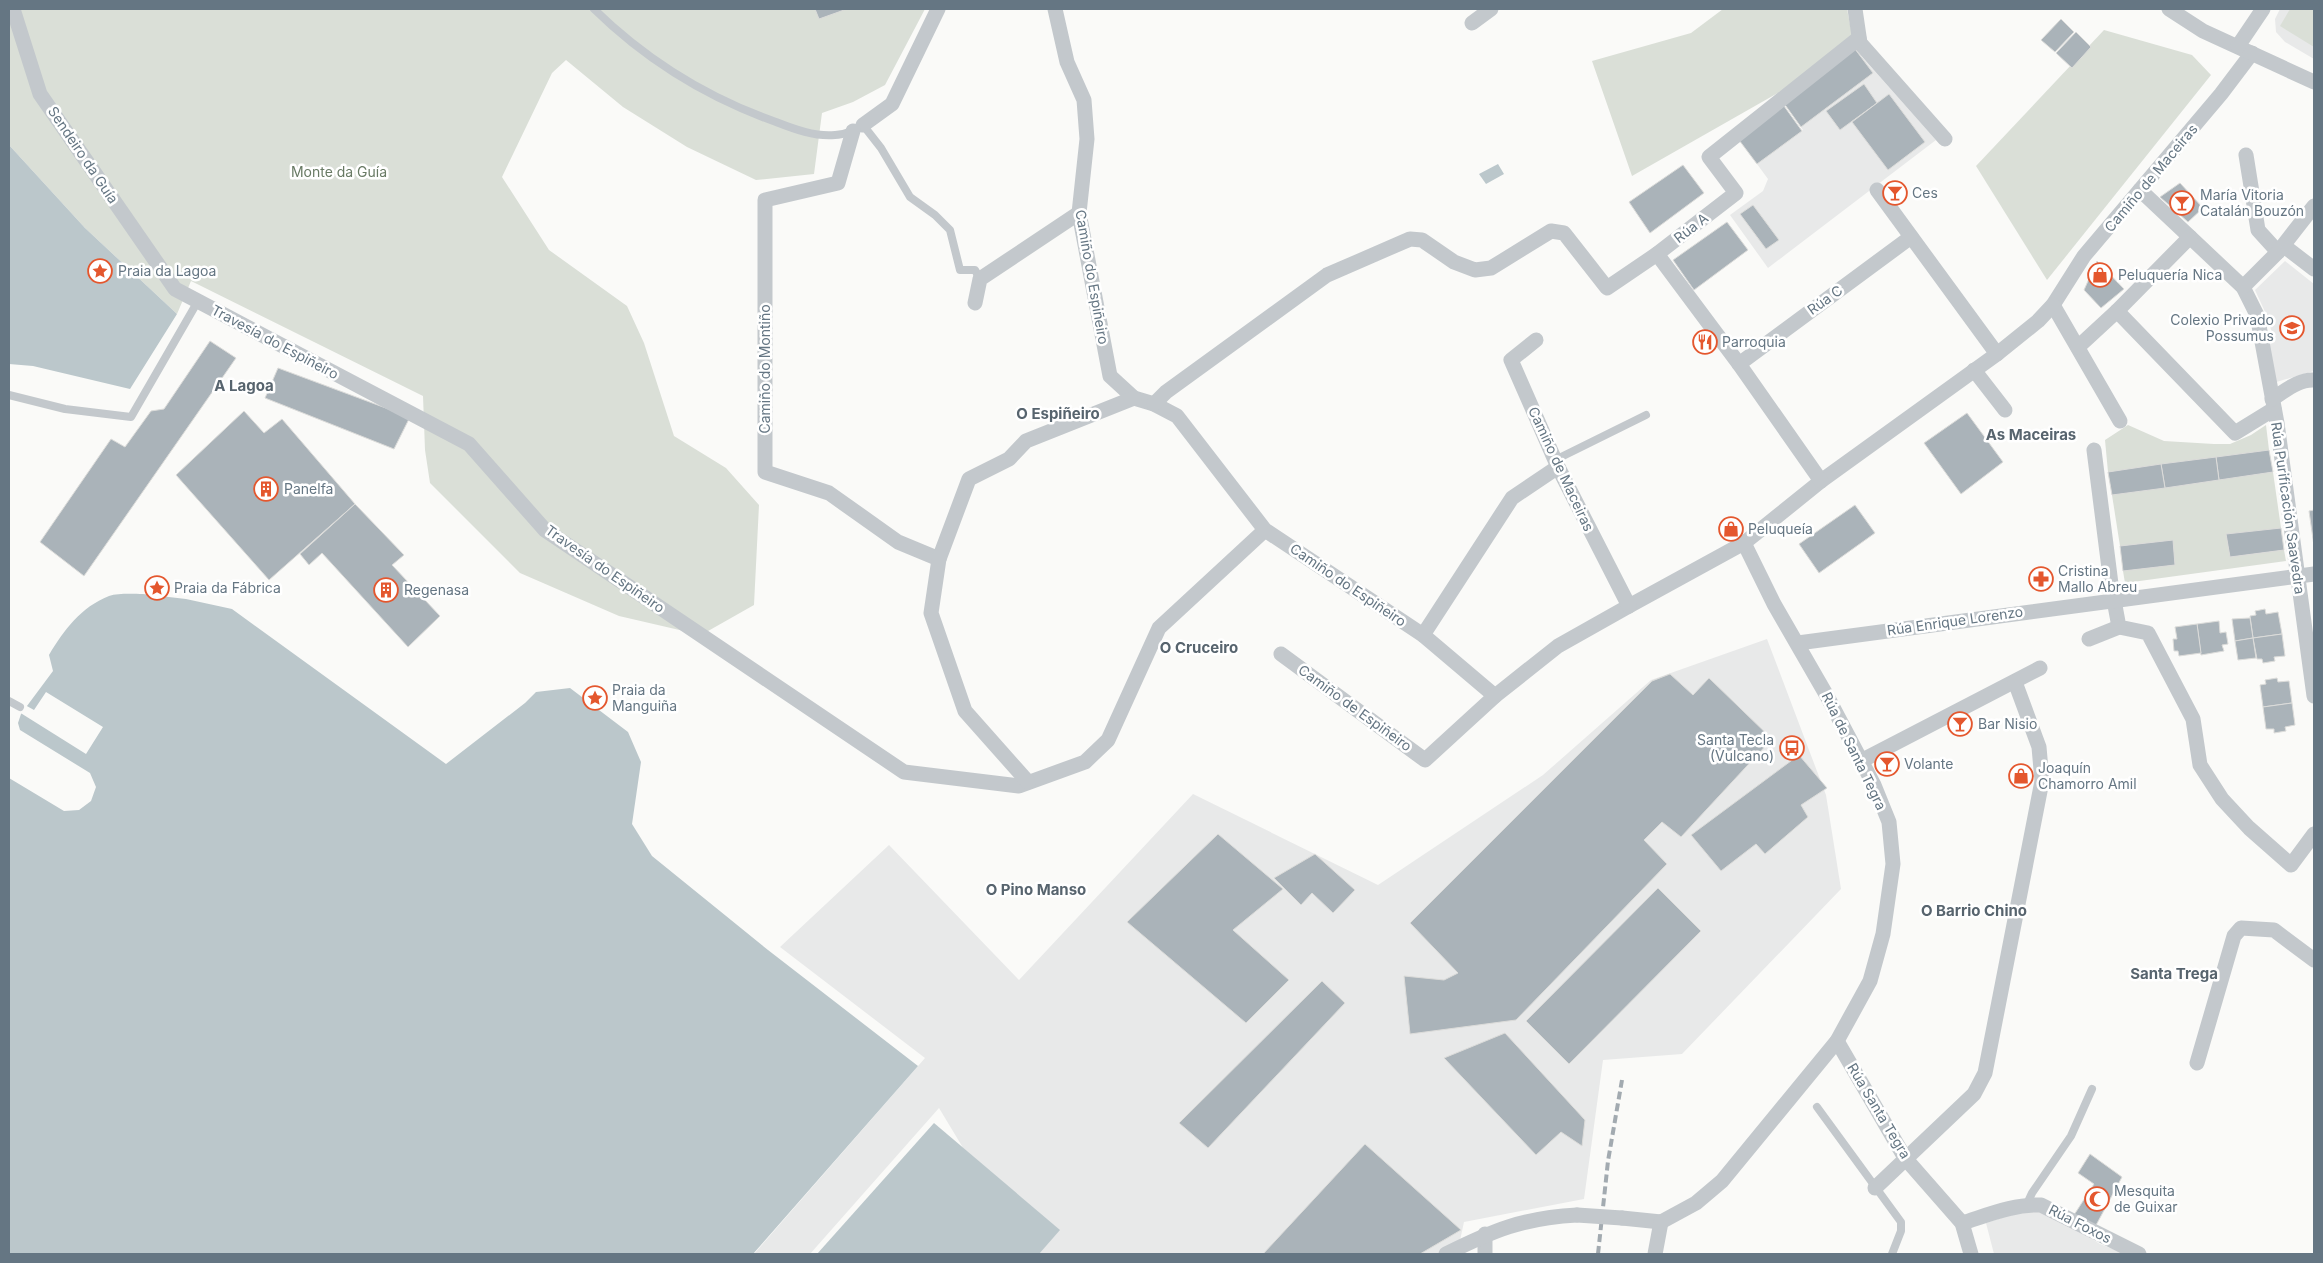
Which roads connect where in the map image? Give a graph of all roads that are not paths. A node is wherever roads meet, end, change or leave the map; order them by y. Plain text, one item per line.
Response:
1 (13, 9) edge
2 (594, 9) edge
3 (938, 9) edge
4 (1055, 9) edge
5 (1491, 9) edge
6 (1855, 9) edge
7 (2169, 9) edge
8 (2263, 9) edge
9 (1472, 23) dead end
10 (1860, 38) junction
11 (2238, 46) junction
12 (2252, 53) junction
13 (2314, 82) edge
14 (858, 128) junction
15 (1945, 139) dead end
16 (2246, 155) dead end
17 (1877, 190) dead end
18 (2140, 190) junction
19 (2314, 206) edge
20 (1079, 213) junction
21 (1911, 237) junction
22 (2190, 237) junction
23 (2281, 249) junction
24 (1657, 254) junction
25 (2314, 269) edge
26 (980, 280) junction
27 (2243, 287) junction
28 (175, 289) joint
29 (198, 301) junction
30 (975, 303) dead end
31 (2053, 305) junction
32 (2117, 311) junction
33 (1536, 340) dead end
34 (2078, 347) junction
35 (1997, 354) junction
36 (1739, 364) junction
37 (1974, 370) junction
38 (2314, 380) edge
39 (9, 395) edge
40 (1134, 398) junction
41 (1154, 404) junction
42 (2273, 404) junction
43 (2005, 410) dead end
44 (1646, 415) dead end
45 (2120, 421) dead end
46 (2094, 450) dead end
47 (1557, 463) junction
48 (1821, 481) junction
49 (1265, 530) junction
50 (1744, 544) junction
51 (939, 559) junction
52 (2314, 574) edge
53 (2297, 576) junction
54 (2113, 599) junction
55 (1628, 606) junction
56 (2119, 628) junction
57 (1423, 635) junction
58 (2089, 639) dead end
59 (1798, 643) junction
60 (1281, 654) dead end
61 (2040, 668) dead end
62 (2015, 682) junction
63 (1495, 696) junction
64 (2314, 696) edge
65 (9, 701) edge
66 (20, 707) dead end
67 (1861, 760) junction
68 (1028, 782) junction
69 (2314, 834) edge
70 (2314, 960) edge
71 (1837, 1041) junction
72 (2197, 1063) dead end
73 (2092, 1089) dead end
74 (1816, 1107) dead end
75 (1905, 1158) junction
76 (1875, 1188) junction
77 (2027, 1204) junction
78 (1661, 1222) junction
79 (1962, 1223) junction
80 (1485, 1234) junction
81 (1446, 1254) edge
82 (1485, 1254) edge
83 (1655, 1254) edge
84 (1892, 1254) edge
85 (1971, 1254) edge
86 (2139, 1254) edge

1 - 28 street, Sendeiro da Guía
2 - 14 lane
3 - 14 street
4 - 20 street, Camiño do Espiñeiro
5 - 9 street
6 - 10 street
7 - 11 street
8 - 11 street
10 - 15 street
10 - 24 street, Rúa A
11 - 12 street
12 - 13 street
12 - 18 street, Camiño de Maceiras
14 - 26 lane
14 - 51 street, Camiño do Montiño
16 - 23 street
17 - 21 street
18 - 22 street, Rúa Purificación Saavedra
18 - 31 street, Camiño de Maceiras
19 - 23 street
20 - 26 street
20 - 40 street, Camiño do Espiñeiro
21 - 35 street
21 - 36 street, Rúa C
22 - 27 street, Rúa Purificación Saavedra
22 - 32 street
23 - 25 street
23 - 27 street
24 - 36 street
24 - 41 street, Rúa A
26 - 30 street
27 - 42 street, Rúa Purificación Saavedra
28 - 29 street, Travesía do Espiñeiro
29 - 39 lane
29 - 68 street, Travesía do Espiñeiro
31 - 34 street
31 - 35 street, Camiño de Maceiras
32 - 34 street
32 - 42 street, Rúa Purificación Saavedra
33 - 47 street, Camiño de Maceiras
34 - 45 street
35 - 37 street, Camiño de Maceiras
36 - 48 street
37 - 43 street
37 - 48 street, Camiño de Maceiras
38 - 42 street
40 - 41 street, Camiño do Espiñeiro
40 - 51 street
41 - 49 street, Camiño do Espiñeiro
42 - 53 street, Rúa Purificación Saavedra
44 - 47 lane
46 - 54 street
47 - 55 street, Camiño de Maceiras
47 - 57 street
48 - 50 street, Camiño de Maceiras
49 - 57 street, Camiño do Espiñeiro
49 - 68 street, Travesía do Espiñeiro
50 - 55 street
50 - 59 street, Rúa de Santa Tegra
51 - 68 street
52 - 53 street, Rúa Enrique Lorenzo
53 - 54 street, Rúa Enrique Lorenzo
53 - 64 street, Rúa Purificación Saavedra
54 - 56 street
54 - 59 street, Rúa Enrique Lorenzo
55 - 63 street
56 - 58 street
56 - 69 street
57 - 63 street, Camiño do Espiñeiro
59 - 67 street, Rúa de Santa Tegra
60 - 63 street, Camiño de Espiñeiro
61 - 62 street
62 - 67 street
62 - 75 street
65 - 66 lane
67 - 71 street, Rúa de Santa Tegra
70 - 72 street
71 - 75 street, Rúa Santa Tegra
71 - 78 street, Rúa de Santa Tegra
73 - 77 lane
74 - 76 lane
75 - 76 street
75 - 79 street, Rúa Santa Tegra
76 - 84 lane
77 - 79 street, Rúa Foxos
77 - 86 street, Rúa Foxos
78 - 80 street, bridge
78 - 83 street
79 - 85 street, Rúa Santa Tegra
80 - 81 street
80 - 82 street

